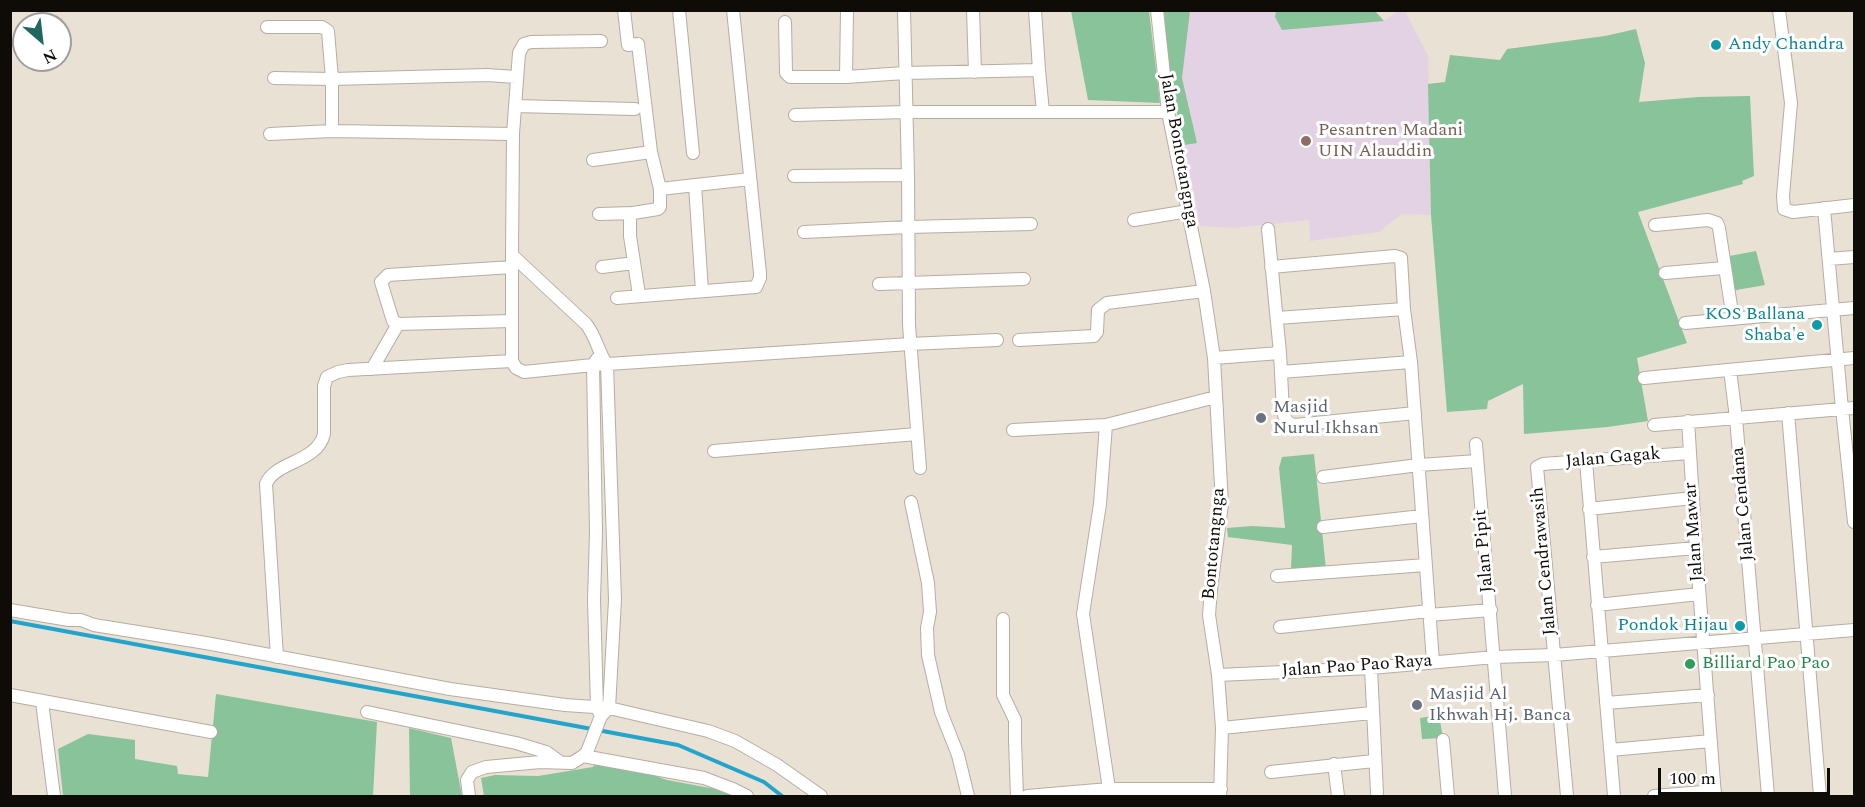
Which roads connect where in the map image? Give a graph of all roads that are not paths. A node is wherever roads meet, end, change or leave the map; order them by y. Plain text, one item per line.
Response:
1 (624, 10) edge
2 (679, 10) edge
3 (733, 10) edge
4 (847, 10) edge
5 (903, 10) edge
6 (973, 10) edge
7 (1035, 10) edge
8 (1157, 10) edge
9 (1779, 10) edge
10 (785, 22) dead end
11 (267, 27) dead end
12 (602, 41) dead end
13 (1039, 70) junction
14 (975, 72) junction
15 (905, 73) junction
16 (516, 77) junction
17 (846, 77) junction
18 (274, 78) dead end
19 (332, 79) junction
20 (515, 106) junction
21 (635, 109) dead end
22 (906, 112) junction
23 (1043, 112) junction
24 (1168, 112) junction
25 (795, 115) dead end
26 (332, 131) junction
27 (270, 134) dead end
28 (513, 134) junction
29 (651, 152) junction
30 (693, 153) dead end
31 (593, 159) dead end
32 (908, 175) junction
33 (794, 176) dead end
34 (750, 179) junction
35 (695, 185) junction
36 (660, 189) junction
37 (1854, 205) edge
38 (1824, 208) junction
39 (1188, 211) junction
40 (630, 213) junction
41 (599, 214) dead end
42 (1134, 220) dead end
43 (1030, 224) dead end
44 (1655, 225) dead end
45 (908, 227) junction
46 (1268, 229) dead end
47 (804, 232) dead end
48 (1854, 257) edge
49 (1829, 259) junction
50 (512, 261) junction
51 (634, 263) junction
52 (602, 267) dead end
53 (1272, 267) junction
54 (1724, 268) junction
55 (1665, 273) dead end
56 (1024, 279) dead end
57 (909, 282) junction
58 (879, 284) dead end
59 (702, 291) junction
60 (1204, 291) junction
61 (639, 295) junction
62 (617, 298) dead end
63 (1854, 308) edge
64 (1404, 309) junction
65 (1834, 310) junction
66 (1277, 318) junction
67 (1733, 319) junction
68 (512, 321) junction
69 (1685, 323) dead end
70 (398, 324) junction
71 (997, 340) dead end
72 (1019, 340) dead end
73 (910, 344) junction
74 (1280, 353) junction
75 (1214, 358) junction
76 (1854, 358) edge
77 (512, 361) junction
78 (600, 361) junction
79 (1837, 361) junction
80 (1411, 362) junction
81 (372, 369) junction
82 (1730, 370) junction
83 (1281, 372) junction
84 (1644, 378) dead end
85 (1216, 397) junction
86 (1848, 409) edge
87 (1415, 413) junction
88 (1788, 413) junction
89 (1736, 418) junction
90 (1688, 421) junction
91 (1106, 425) junction
92 (1654, 425) dead end
93 (1013, 430) dead end
94 (917, 434) junction
95 (1476, 444) dead end
96 (714, 451) dead end
97 (1690, 453) junction
98 (1477, 461) junction
99 (1586, 461) junction
100 (1419, 465) junction
101 (1537, 467) joint
102 (920, 468) dead end
103 (1323, 477) dead end
104 (1693, 498) junction
105 (911, 502) dead end
106 (1589, 508) junction
107 (1422, 516) junction
108 (1854, 519) edge
109 (1323, 527) dead end
110 (1696, 548) junction
111 (1593, 557) junction
112 (1426, 565) junction
113 (1276, 576) dead end
114 (1699, 594) junction
115 (594, 600) junction
116 (615, 600) junction
117 (1597, 606) junction
118 (10, 610) edge
119 (1491, 610) junction
120 (1429, 613) junction
121 (1003, 618) dead end
122 (1280, 627) dead end
123 (1854, 630) edge
124 (1808, 634) junction
125 (1755, 639) junction
126 (1704, 643) junction
127 (1602, 651) junction
128 (1554, 655) junction
129 (277, 657) junction
130 (1495, 657) junction
131 (1433, 662) junction
132 (1371, 668) junction
133 (1218, 675) junction
134 (1708, 694) junction
135 (10, 695) edge
136 (42, 702) junction
137 (1606, 703) junction
138 (367, 712) dead end
139 (602, 713) junction
140 (1372, 713) junction
141 (1222, 728) junction
142 (211, 732) dead end
143 (1443, 740) dead end
144 (1711, 741) junction
145 (1610, 750) junction
146 (585, 754) junction
147 (1374, 761) junction
148 (561, 763) junction
149 (1334, 764) junction
150 (1271, 771) dead end
151 (1108, 789) junction
152 (1220, 793) edge
153 (1377, 793) dead end
154 (1715, 794) edge
155 (54, 796) edge
156 (469, 796) edge
157 (747, 796) edge
158 (821, 796) edge
159 (968, 796) edge
160 (1017, 796) edge
161 (1028, 796) edge
162 (1338, 796) edge
163 (1448, 796) edge
164 (1505, 796) edge
165 (1567, 796) edge
166 (1614, 796) edge
167 (1654, 796) edge
168 (1768, 796) edge
169 (1820, 796) edge

1 - 29 street
2 - 30 street
3 - 34 street
4 - 17 street
5 - 15 street
6 - 14 street
7 - 13 street
8 - 24 street, Jalan Bontotangnga
9 - 38 street
10 - 17 street
11 - 19 street
12 - 16 street
13 - 14 street
13 - 23 street
14 - 15 street
15 - 17 street
15 - 22 street
16 - 19 street
16 - 20 street
18 - 19 street
19 - 26 street
20 - 21 street
20 - 28 street
22 - 23 street
22 - 25 street
22 - 32 street
23 - 24 street
24 - 39 street, Jalan Bontotangnga
26 - 27 street
26 - 28 street
28 - 50 street
29 - 31 street
29 - 36 street
32 - 33 street
32 - 45 street
34 - 35 street
34 - 59 street
35 - 36 street
35 - 59 street
36 - 40 street
37 - 38 street
38 - 49 street
39 - 42 street
39 - 60 street, Jalan Bontotangnga
40 - 41 street
40 - 51 street
43 - 45 street
44 - 54 street
45 - 47 street
45 - 57 street
46 - 53 street
48 - 49 street
49 - 65 street
50 - 68 street
50 - 70 street
50 - 78 street
51 - 52 street
51 - 61 street
53 - 64 street
53 - 66 street
54 - 55 street
54 - 67 street
56 - 57 street
57 - 58 street
57 - 73 street
59 - 61 street
60 - 72 street
60 - 75 street, Bontotangnga
61 - 62 street
63 - 65 street
64 - 66 street
64 - 80 street
65 - 67 street
65 - 79 street
66 - 74 street
67 - 69 street
68 - 70 street
68 - 77 street
70 - 81 street
71 - 73 street
73 - 78 street
73 - 94 street
74 - 75 street
74 - 83 street
75 - 85 street, Bontotangnga
76 - 79 street
77 - 78 street
77 - 81 street
78 - 115 street
78 - 116 street
79 - 82 street
79 - 86 street
80 - 83 street
80 - 87 street
81 - 129 street
82 - 84 street
82 - 89 street, Jalan Cendana
83 - 87 street
85 - 91 street
85 - 133 street, Bontotangnga
86 - 88 street
86 - 108 street
87 - 100 street
88 - 89 street
88 - 124 street
89 - 90 street
89 - 125 street, Jalan Cendana
90 - 92 street
90 - 97 street, Jalan Mawar
91 - 93 street
91 - 151 street
94 - 96 street
94 - 102 street
95 - 98 street, Jalan Pipit
97 - 99 street, Jalan Gagak
97 - 104 street, Jalan Mawar
98 - 100 street
98 - 119 street, Jalan Pipit
99 - 101 street, Jalan Gagak
99 - 106 street
100 - 103 street
100 - 107 street
101 - 128 street, Jalan Cendrawasih
104 - 106 street
104 - 110 street, Jalan Mawar
105 - 159 street
106 - 111 street
107 - 109 street
107 - 112 street
110 - 111 street
110 - 114 street, Jalan Mawar
111 - 117 street
112 - 113 street
112 - 120 street
114 - 117 street
114 - 126 street, Jalan Mawar
115 - 116 street
115 - 139 street
116 - 139 street
117 - 127 street
118 - 129 street
119 - 120 street
119 - 130 street, Jalan Pipit
120 - 122 street
120 - 131 street
121 - 160 street
123 - 124 street, Jalan Pao Pao Raya
124 - 125 street, Jalan Pao Pao Raya
124 - 169 street
125 - 126 street, Jalan Pao Pao Raya
125 - 168 street, Jalan Cendana
126 - 127 street, Jalan Pao Pao Raya
126 - 134 street, Jalan Mawar
127 - 128 street, Jalan Pao Pao Raya
127 - 137 street
128 - 130 street, Jalan Pao Pao Raya
128 - 165 street, Jalan Cendrawasih
129 - 139 street
130 - 131 street, Jalan Pao Pao Raya
130 - 164 street, Jalan Pipit
131 - 132 street, Jalan Pao Pao Raya
132 - 133 street, Jalan Pao Pao Raya
132 - 140 street
133 - 141 street, Bontotangnga
134 - 137 street
134 - 144 street, Jalan Mawar
135 - 136 street
136 - 142 street
136 - 155 street
137 - 145 street
138 - 148 street
139 - 146 street
139 - 158 street
140 - 141 street
140 - 147 street
141 - 152 street, Bontotangnga
143 - 163 street
144 - 145 street
144 - 154 street, Jalan Mawar
145 - 166 street
146 - 148 street
146 - 157 street
147 - 149 street
147 - 153 street
148 - 156 street
149 - 150 street
149 - 162 street
151 - 152 street
151 - 161 street
154 - 167 street

